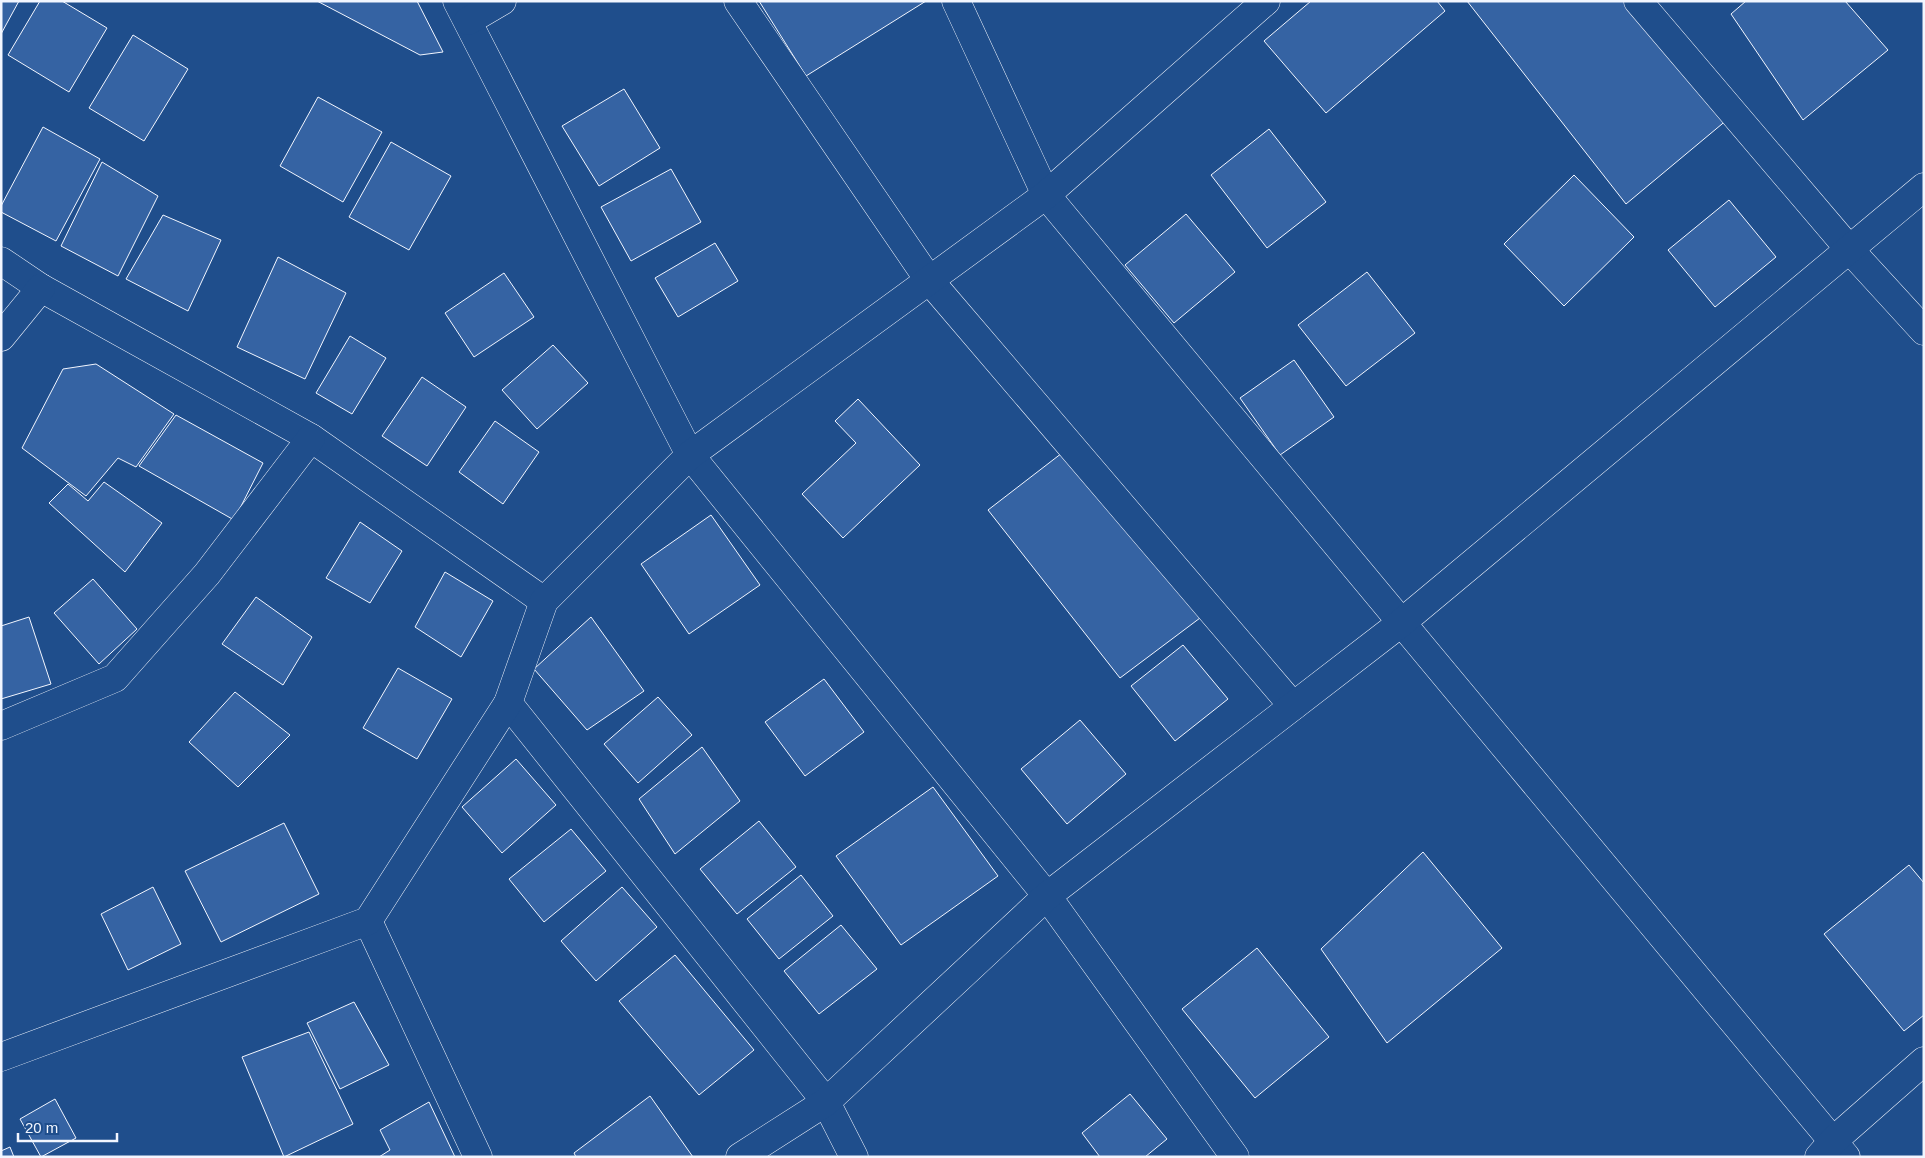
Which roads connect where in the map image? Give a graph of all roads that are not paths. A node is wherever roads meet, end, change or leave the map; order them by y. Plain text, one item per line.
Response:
1 (502, 1) edge
2 (738, 1) edge
3 (956, 1) edge
4 (1266, 1) edge
5 (1638, 1) edge
6 (463, 11) edge
7 (1924, 187) edge
8 (1046, 195) junction
9 (1850, 250) junction
10 (1, 261) edge
11 (929, 280) junction
12 (41, 288) junction
13 (1924, 331) edge
14 (1, 337) edge
15 (311, 438) junction
16 (690, 455) junction
17 (544, 601) junction
18 (1401, 624) junction
19 (508, 703) junction
20 (1293, 706) junction
21 (1, 726) edge
22 (1047, 896) junction
23 (368, 921) junction
24 (1, 1057) edge
25 (1924, 1061) edge
26 (826, 1102) junction
27 (1833, 1152) edge
28 (478, 1157) edge
29 (740, 1157) edge
30 (854, 1157) edge
31 (1235, 1157) edge

1 - 6 street
2 - 11 street
3 - 8 street
4 - 8 street
5 - 9 street
6 - 16 street
7 - 9 street
8 - 11 street
8 - 18 street
9 - 13 street
9 - 18 street
10 - 12 street
11 - 16 street
11 - 20 street
12 - 14 street
12 - 15 street
15 - 17 street
15 - 21 street
16 - 17 street
16 - 22 street
17 - 19 street
18 - 20 street
18 - 27 street
19 - 23 street
19 - 26 street
20 - 22 street
22 - 26 street
22 - 31 street
23 - 24 street
23 - 28 street
25 - 27 street
26 - 29 street
26 - 30 street

